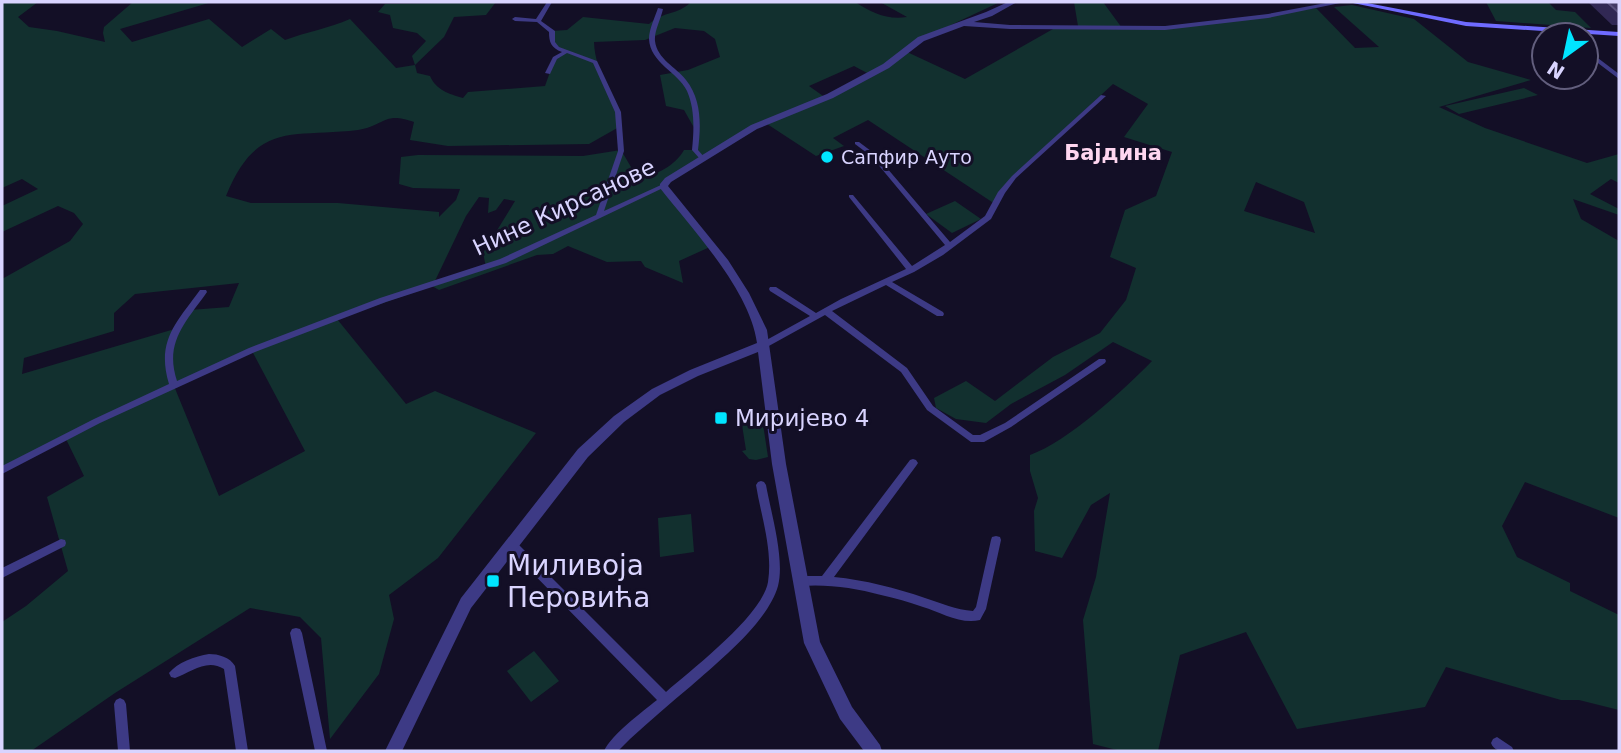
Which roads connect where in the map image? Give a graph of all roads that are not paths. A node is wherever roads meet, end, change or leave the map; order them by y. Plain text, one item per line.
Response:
1 (549, 2) edge
2 (1013, 2) edge
3 (1341, 2) edge
4 (1352, 2) edge
5 (660, 9) dead end
6 (515, 19) dead end
7 (538, 21) junction
8 (955, 26) junction
9 (1530, 30) edge
10 (1600, 34) edge
11 (1619, 34) edge
12 (565, 52) junction
13 (1600, 62) edge
14 (548, 73) dead end
15 (1619, 77) edge
16 (1103, 96) dead end
17 (857, 143) dead end
18 (702, 158) junction
19 (663, 186) junction
20 (852, 196) dead end
21 (599, 216) junction
22 (950, 246) junction
23 (911, 270) junction
24 (887, 282) junction
25 (773, 289) dead end
26 (203, 292) dead end
27 (826, 311) junction
28 (940, 314) dead end
29 (817, 317) junction
30 (764, 345) junction
31 (1102, 361) dead end
32 (174, 386) junction
33 (913, 463) dead end
34 (2, 470) edge
35 (761, 485) dead end
36 (996, 540) dead end
37 (61, 543) dead end
38 (511, 544) junction
39 (2, 573) edge
40 (825, 579) junction
41 (801, 581) junction
42 (296, 633) dead end
43 (174, 673) dead end
44 (664, 699) junction
45 (120, 704) dead end
46 (124, 751) edge
47 (242, 751) edge
48 (321, 751) edge
49 (393, 751) edge
50 (610, 751) edge
51 (874, 751) edge

1 - 7 street
2 - 8 street, Нине Кирсанове
3 - 8 street
4 - 9 main road
5 - 18 street
6 - 7 street
7 - 12 street
8 - 18 street, Нине Кирсанове
10 - 11 main road
12 - 14 street
12 - 21 street
13 - 15 street
16 - 22 street
17 - 22 street
18 - 19 street, Нине Кирсанове
19 - 21 street, Нине Кирсанове
19 - 30 street
20 - 23 street
21 - 32 street, Нине Кирсанове
22 - 23 street
23 - 24 street
24 - 27 street
24 - 28 street
25 - 29 street
26 - 32 street
27 - 29 street
27 - 31 street
29 - 30 street
30 - 38 street
30 - 41 street
32 - 34 street, Нине Кирсанове
33 - 40 street
35 - 44 street
36 - 40 street
37 - 39 street
38 - 44 street
38 - 49 street
40 - 41 street
41 - 51 street
42 - 48 street
43 - 47 street
44 - 50 street
45 - 46 street

